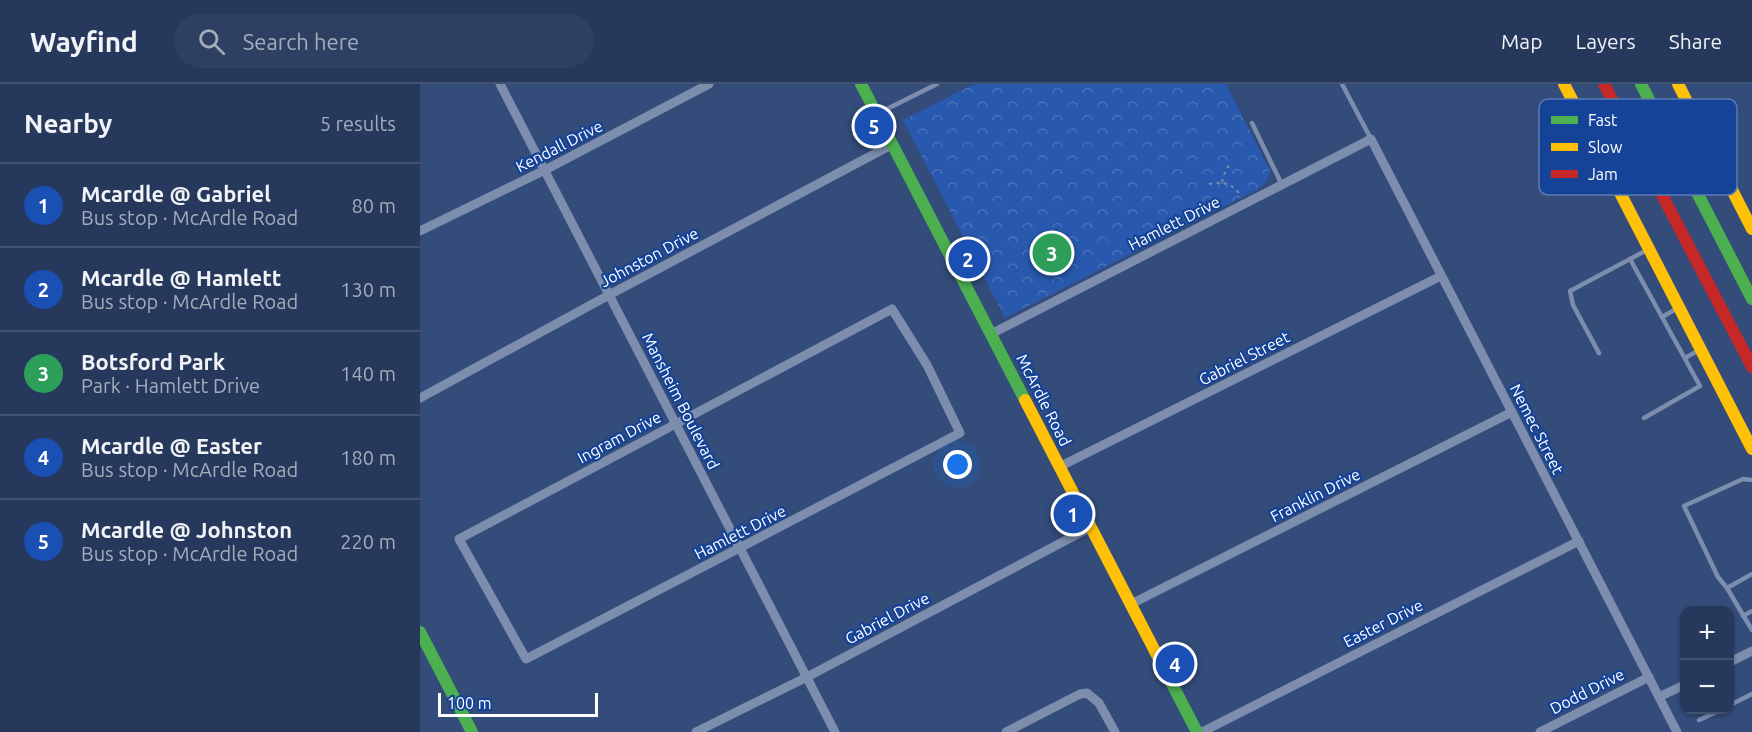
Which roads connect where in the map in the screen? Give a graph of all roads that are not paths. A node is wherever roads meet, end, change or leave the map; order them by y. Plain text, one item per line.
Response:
1 (500, 84) edge
2 (709, 84) edge
3 (861, 84) edge
4 (937, 84) edge
5 (1342, 84) edge
6 (1564, 84) edge
7 (1604, 84) edge
8 (1641, 84) edge
9 (1678, 84) edge
10 (1572, 99) edge
11 (1612, 99) edge
12 (1649, 99) edge
13 (1686, 99) edge
14 (877, 114) junction
15 (1252, 123) dead end
16 (1371, 139) junction
17 (893, 144) junction
18 (544, 170) junction
19 (1282, 185) junction
20 (1621, 195) edge
21 (1662, 195) edge
22 (1698, 195) edge
23 (1735, 195) edge
24 (1752, 229) edge
25 (420, 231) edge
26 (1649, 249) junction
27 (1630, 259) junction
28 (1441, 276) junction
29 (609, 295) junction
30 (1752, 299) edge
31 (1679, 307) junction
32 (1662, 316) junction
33 (991, 334) junction
34 (1701, 349) junction
35 (1599, 353) dead end
36 (1685, 358) junction
37 (927, 365) joint
38 (1752, 368) edge
39 (1716, 379) junction
40 (1700, 386) junction
41 (420, 398) edge
42 (1512, 412) junction
43 (1644, 418) dead end
44 (676, 424) junction
45 (1752, 449) edge
46 (1059, 467) junction
47 (1752, 480) edge
48 (1090, 527) junction
49 (1579, 541) junction
50 (740, 549) junction
51 (1752, 574) edge
52 (1727, 588) junction
53 (492, 600) joint
54 (1131, 604) junction
55 (1752, 611) edge
56 (1743, 616) junction
57 (1752, 630) edge
58 (421, 635) edge
59 (1752, 651) edge
60 (1734, 660) edge
61 (807, 677) junction
62 (1649, 677) junction
63 (1680, 687) edge
64 (1752, 694) edge
65 (1659, 697) junction
66 (1734, 703) edge
67 (1713, 714) edge
68 (1700, 720) dead end
69 (472, 732) edge
70 (696, 732) edge
71 (835, 732) edge
72 (1006, 732) edge
73 (1115, 732) edge
74 (1197, 732) edge
75 (1202, 732) edge
76 (1540, 732) edge
77 (1677, 732) edge

1 - 18 street, Mansheim Boulevard
2 - 18 street, Kendall Drive
3 - 14 main road, McArdle Road
4 - 14 lane
5 - 16 lane
6 - 10 main road
7 - 11 main road
8 - 12 main road
9 - 13 main road
14 - 17 main road, McArdle Road
15 - 19 lane
16 - 19 street, Hamlett Drive
16 - 28 street, Nemec Street
17 - 29 street, Johnston Drive
17 - 33 main road, McArdle Road
18 - 25 street, Kendall Drive
18 - 29 street, Mansheim Boulevard
19 - 33 street, Hamlett Drive
20 - 26 main road
21 - 38 main road
22 - 30 main road
23 - 24 main road
26 - 27 lane
26 - 31 main road
27 - 32 lane
27 - 35 lane
28 - 42 street, Nemec Street
28 - 46 street, Gabriel Street
29 - 41 street, Johnston Drive
29 - 44 street, Mansheim Boulevard
31 - 32 lane
31 - 34 main road
32 - 36 lane
33 - 46 main road, McArdle Road
34 - 36 lane
34 - 39 main road
36 - 40 lane
37 - 44 street, Ingram Drive
37 - 50 street, Hamlett Drive
39 - 40 lane
39 - 45 main road
40 - 43 lane
42 - 49 street, Nemec Street
42 - 54 street, Franklin Drive
44 - 50 street, Mansheim Boulevard
44 - 53 street, Ingram Drive
46 - 48 main road, McArdle Road
47 - 52 lane
48 - 54 main road, McArdle Road
48 - 61 street, Gabriel Drive
49 - 62 street, Nemec Street
49 - 75 street, Easter Drive
50 - 53 street, Hamlett Drive
50 - 61 street, Mansheim Boulevard
51 - 52 lane
52 - 56 lane
54 - 74 main road, McArdle Road
55 - 56 lane
56 - 57 lane
58 - 69 main road
59 - 60 street
61 - 70 street, Gabriel Drive
61 - 71 street, Mansheim Boulevard
62 - 65 street, Nemec Street
62 - 76 street, Dodd Drive
63 - 65 street
64 - 66 lane
65 - 77 street, Nemec Street
67 - 68 lane
72 - 73 street

